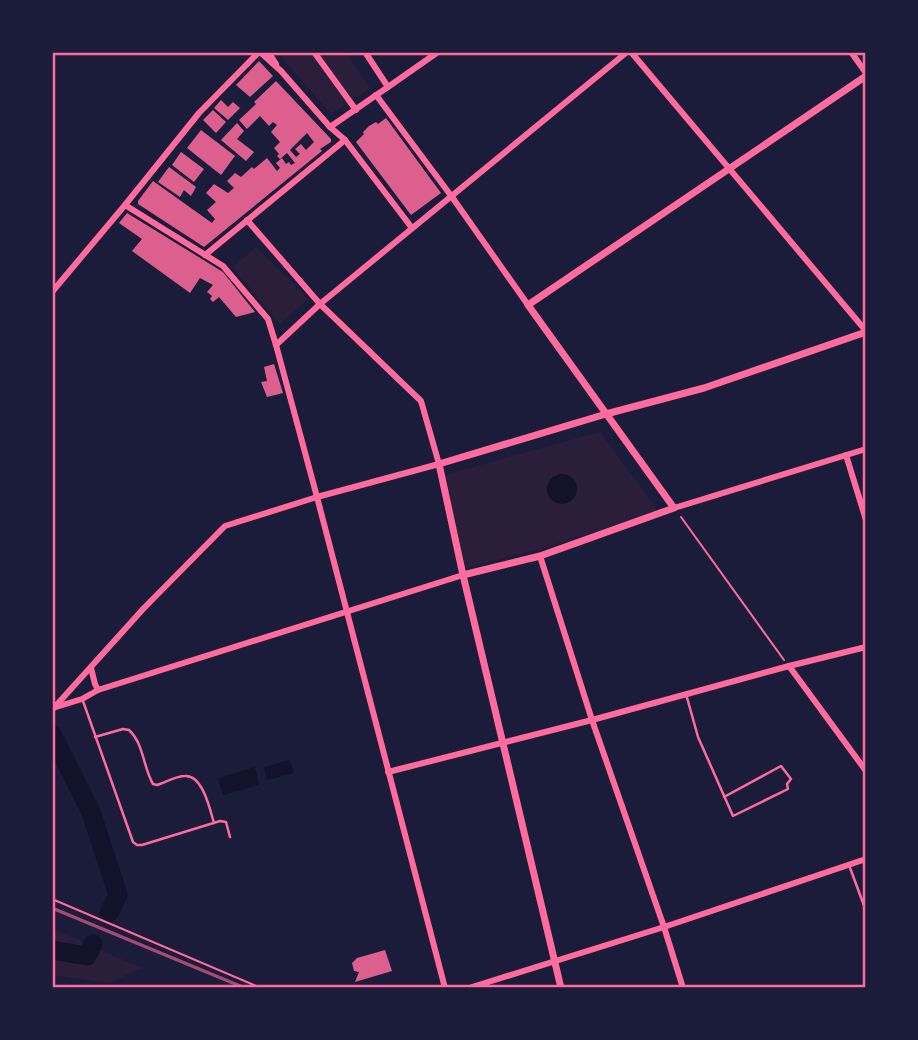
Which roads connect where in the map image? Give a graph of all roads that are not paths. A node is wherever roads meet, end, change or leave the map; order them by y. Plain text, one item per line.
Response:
1 (260, 52) edge
2 (268, 52) edge
3 (314, 52) edge
4 (365, 52) edge
5 (438, 52) edge
6 (629, 52) edge
7 (851, 52) edge
8 (281, 71) junction
9 (866, 74) edge
10 (388, 87) junction
11 (376, 95) junction
12 (356, 110) junction
13 (330, 127) junction
14 (345, 139) junction
15 (728, 168) junction
16 (452, 197) junction
17 (125, 205) junction
18 (247, 220) junction
19 (412, 228) junction
20 (205, 256) junction
21 (52, 292) edge
22 (320, 303) junction
23 (528, 305) junction
24 (866, 332) edge
25 (276, 345) junction
26 (606, 414) junction
27 (866, 449) edge
28 (846, 455) junction
29 (439, 464) junction
30 (317, 497) junction
31 (674, 508) junction
32 (866, 520) edge
33 (540, 556) junction
34 (463, 575) junction
35 (346, 610) junction
36 (866, 647) edge
37 (789, 666) junction
38 (91, 668) junction
39 (81, 680) junction
40 (98, 690) junction
41 (685, 694) junction
42 (82, 699) junction
43 (54, 709) edge
44 (592, 720) junction
45 (95, 737) junction
46 (503, 743) junction
47 (866, 771) edge
48 (388, 772) junction
49 (724, 797) junction
50 (214, 823) junction
51 (230, 837) dead end
52 (866, 859) edge
53 (849, 865) junction
54 (866, 911) edge
55 (664, 927) junction
56 (554, 961) junction
57 (445, 988) edge
58 (469, 988) edge
59 (561, 988) edge
60 (683, 988) edge

1 - 8 street
1 - 17 street
2 - 8 street
3 - 12 street
4 - 10 street
5 - 10 street
6 - 15 street
6 - 16 street
7 - 9 street
8 - 13 street
9 - 15 street
10 - 11 street
11 - 12 street
11 - 16 street
12 - 13 street
13 - 14 street
14 - 18 street
14 - 19 street
15 - 23 street
15 - 24 street
16 - 19 street
16 - 23 street
17 - 20 street
17 - 21 street
18 - 20 street
18 - 22 street
19 - 22 street
20 - 25 street
22 - 25 street
22 - 29 street
23 - 26 street
24 - 26 street
25 - 30 street
26 - 29 street
26 - 31 street
27 - 28 street
28 - 31 street
28 - 32 street
29 - 30 street
29 - 34 street
30 - 35 street
30 - 38 street
31 - 33 street
33 - 34 street
33 - 44 street
34 - 35 street
34 - 46 street
35 - 40 street
35 - 48 street
36 - 37 street
37 - 41 street
37 - 47 street
38 - 39 street
38 - 40 street
39 - 42 street
39 - 43 street
40 - 42 street
41 - 44 street
41 - 49 lane
42 - 43 street
42 - 45 lane
44 - 46 street
44 - 55 street
45 - 50 lane
45 - 50 lane
46 - 48 street
46 - 56 street
48 - 57 street
49 - 49 lane
50 - 51 lane
52 - 53 street
53 - 54 lane
53 - 55 street
55 - 56 street
55 - 60 street
56 - 58 street
56 - 59 street

